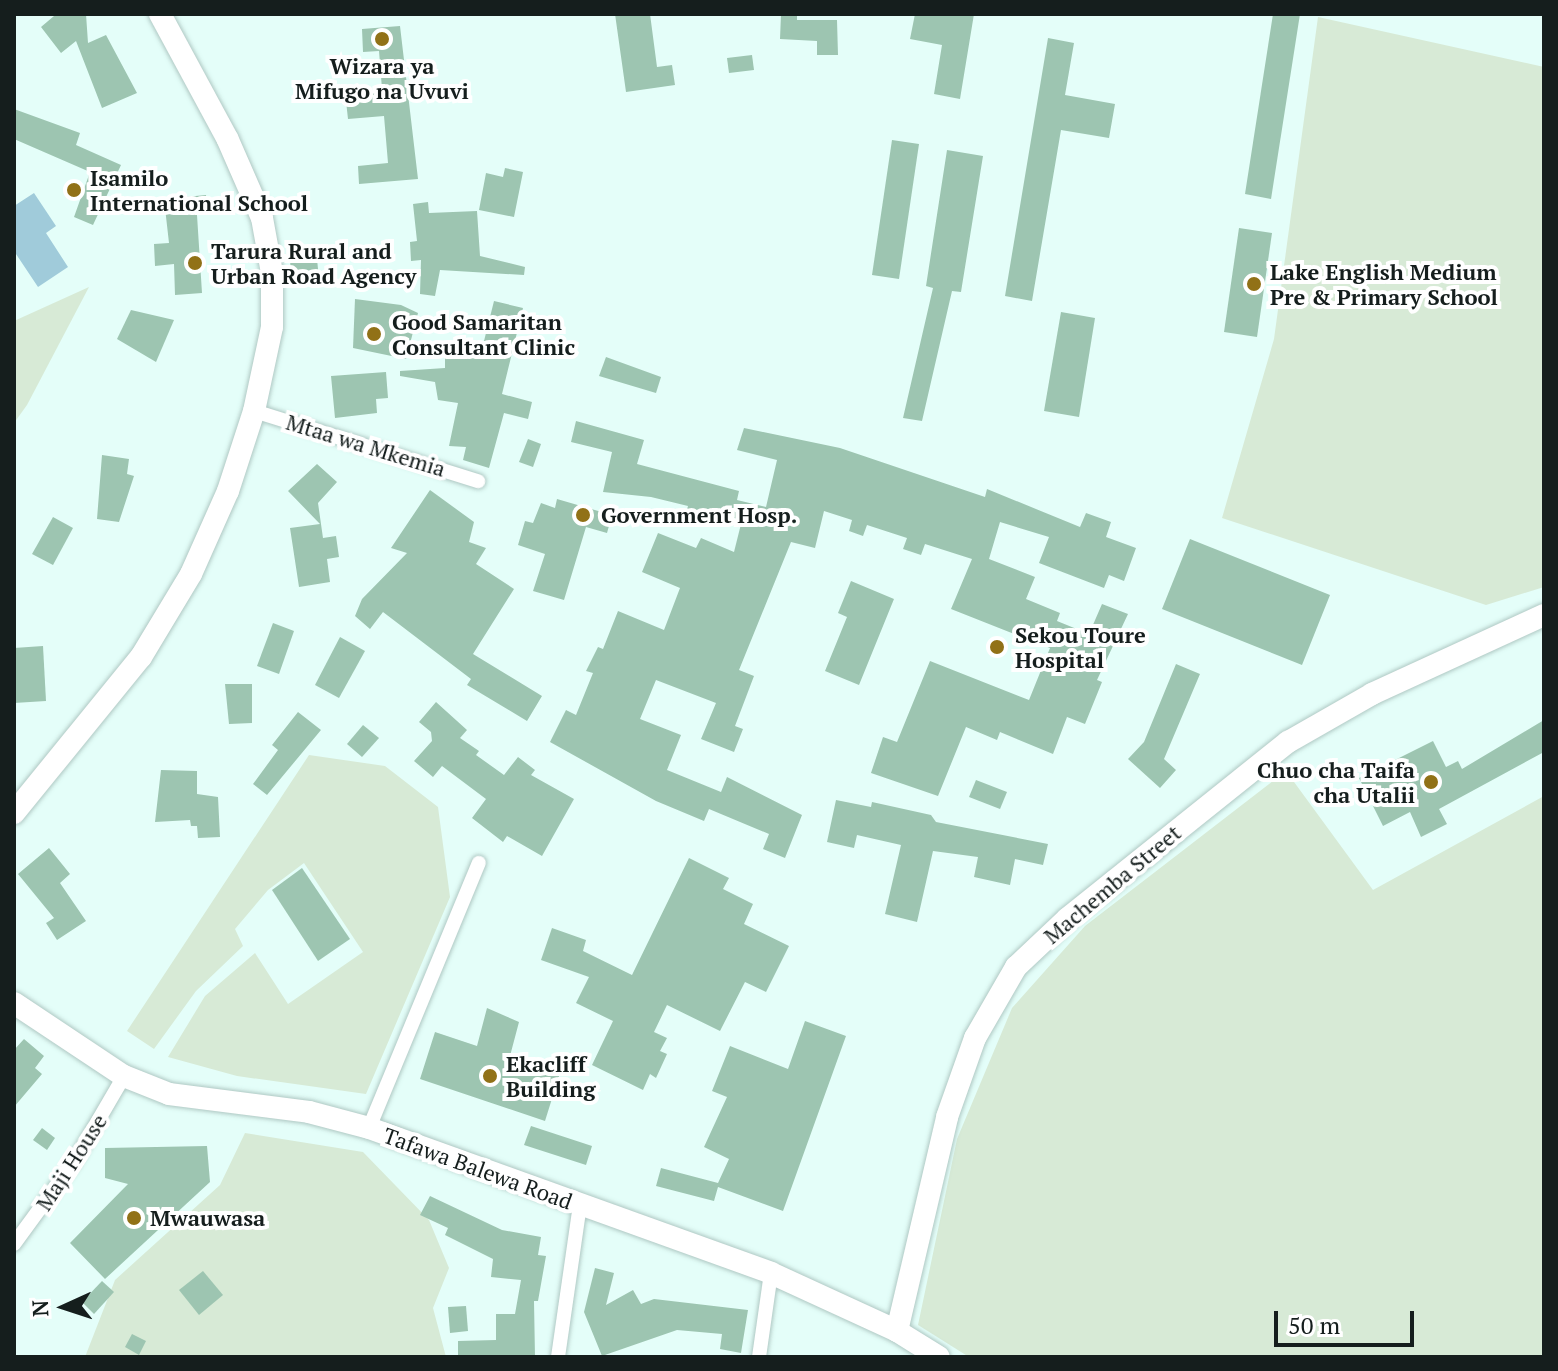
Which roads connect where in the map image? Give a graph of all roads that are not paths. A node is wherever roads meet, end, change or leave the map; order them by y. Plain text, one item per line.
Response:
1 (160, 14) edge
2 (254, 411) junction
3 (478, 481) dead end
4 (1544, 615) edge
5 (14, 813) edge
6 (479, 863) dead end
7 (14, 1003) edge
8 (124, 1076) junction
9 (369, 1128) junction
10 (580, 1205) junction
11 (14, 1244) edge
12 (771, 1273) junction
13 (897, 1331) junction
14 (558, 1357) edge
15 (759, 1357) edge
16 (939, 1357) edge

1 - 2 main road
2 - 3 street, Mtaa wa Mkemia
2 - 5 main road
4 - 13 main road, Machemba Street
6 - 9 street
7 - 8 main road, Tafawa Balewa Road
8 - 9 main road, Tafawa Balewa Road
8 - 11 street, Maji House
9 - 10 main road, Tafawa Balewa Road
10 - 12 main road, Tafawa Balewa Road
10 - 14 street
12 - 13 main road, Tafawa Balewa Road
12 - 15 street
13 - 16 main road, Tafawa Balewa Road

